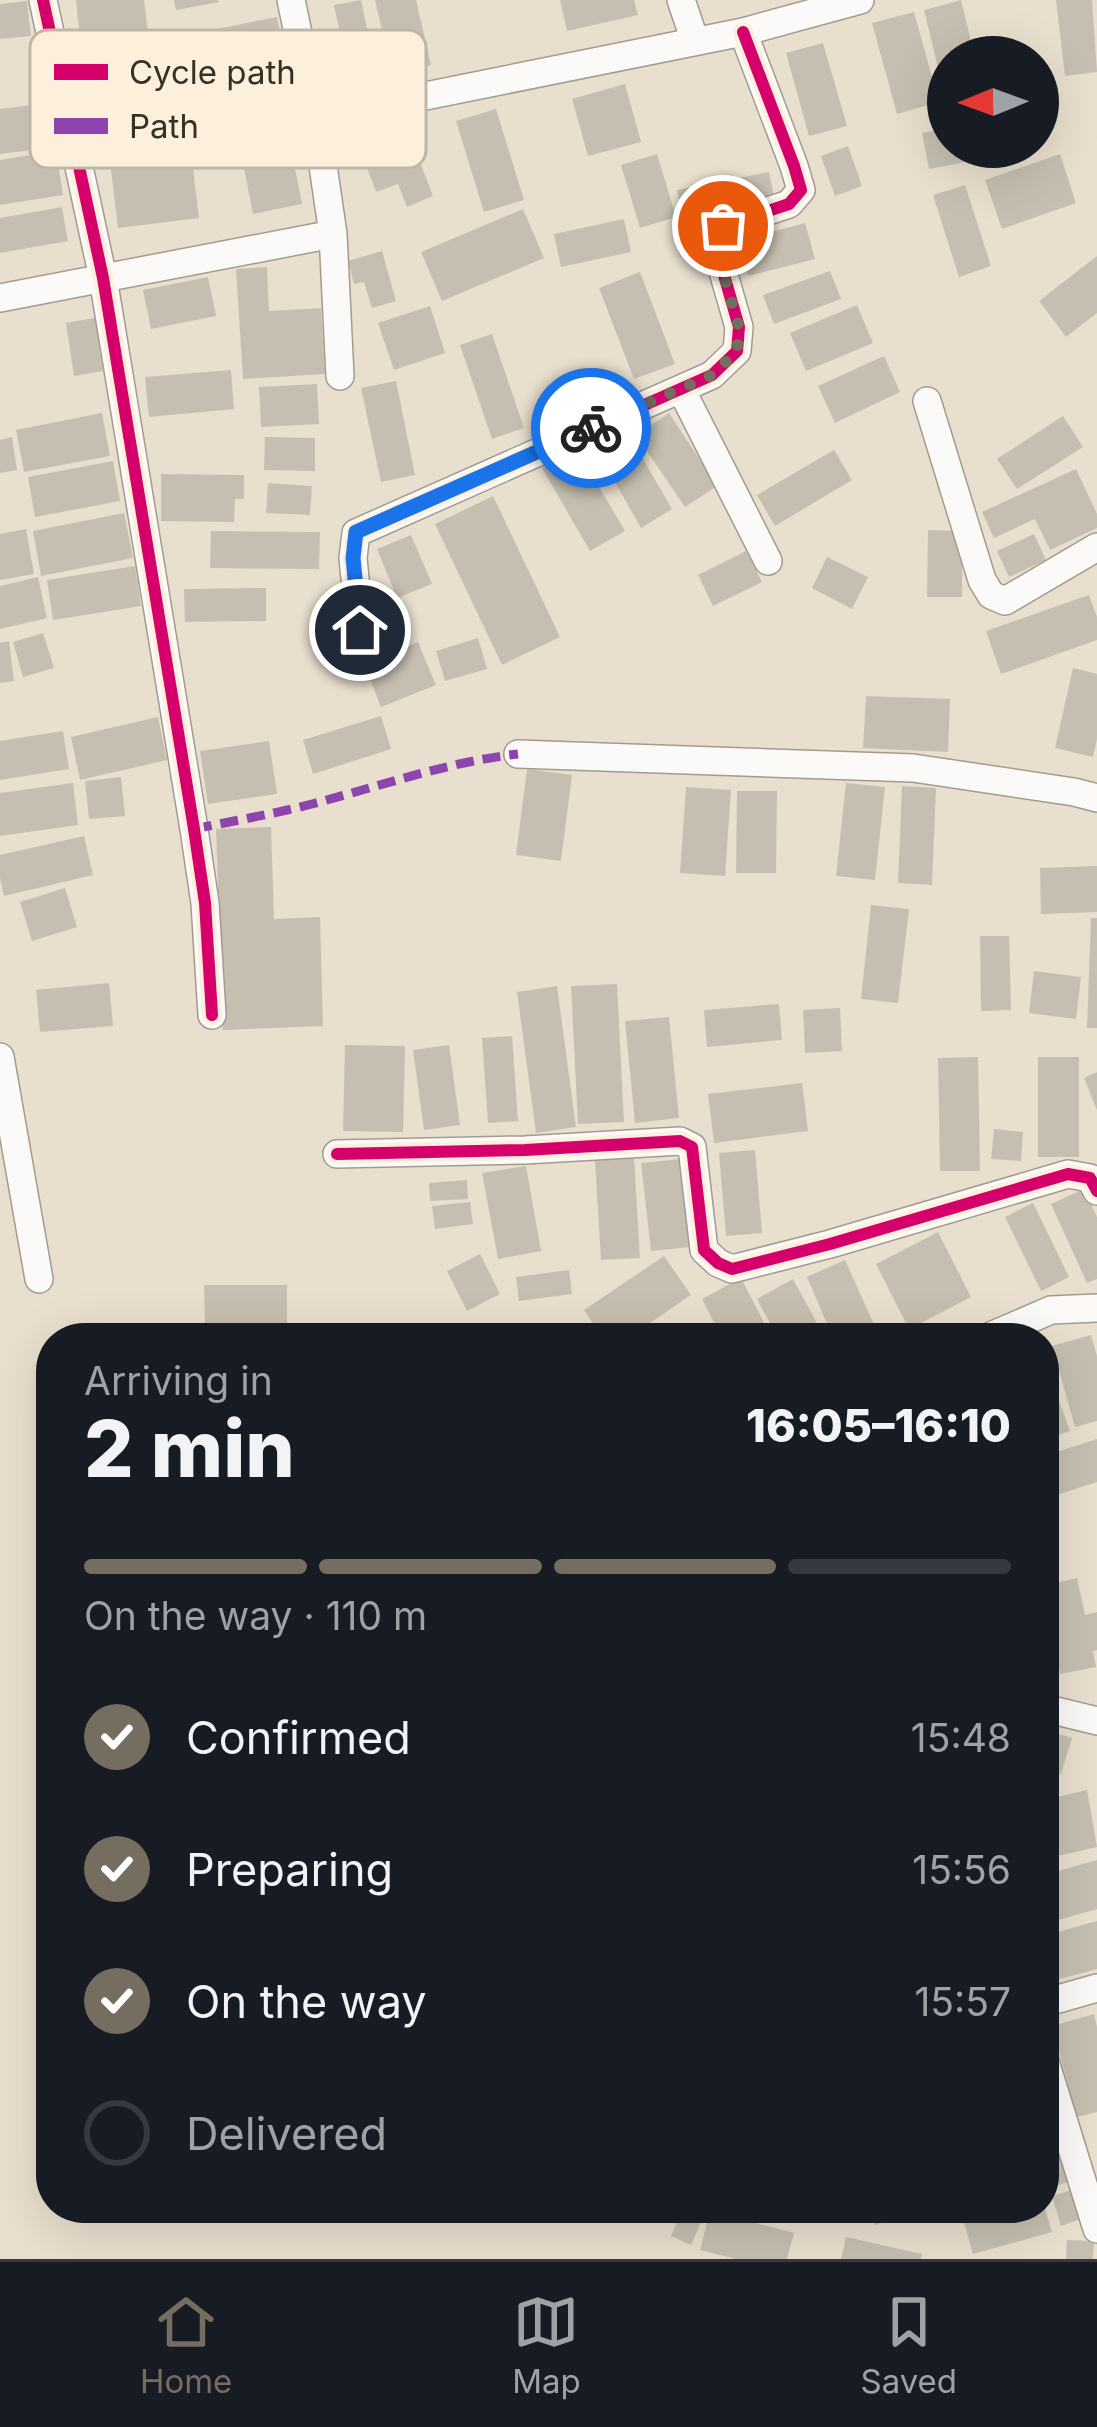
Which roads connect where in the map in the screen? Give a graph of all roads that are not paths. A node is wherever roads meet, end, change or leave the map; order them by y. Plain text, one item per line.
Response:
1 (43, 0) edge
2 (291, 0) edge
3 (681, 0) edge
4 (860, 0) edge
5 (49, 30) edge
6 (297, 30) edge
7 (743, 32) junction
8 (695, 41) junction
9 (426, 96) edge
10 (79, 168) edge
11 (323, 168) edge
12 (333, 234) junction
13 (103, 278) junction
14 (0, 298) edge
15 (340, 376) dead end
16 (681, 388) junction
17 (927, 401) dead end
18 (1097, 547) edge
19 (768, 561) dead end
20 (360, 630) dead end
21 (518, 754) dead end
22 (1097, 798) edge
23 (212, 1015) dead end
24 (0, 1057) edge
25 (337, 1154) dead end
26 (1097, 1191) edge
27 (39, 1279) dead end
28 (1097, 1308) edge
29 (1021, 1323) edge
30 (1059, 1712) edge
31 (1097, 1721) edge
32 (1097, 1988) edge
33 (1059, 1999) edge
34 (1059, 2106) edge
35 (1097, 2229) edge

1 - 5 street
2 - 6 street
3 - 8 street
4 - 7 street
7 - 8 street
7 - 16 street
8 - 9 street
10 - 13 street
11 - 12 street
12 - 13 street
12 - 15 street
13 - 14 street
13 - 23 street
16 - 19 street
16 - 20 street
17 - 18 street
21 - 22 street
24 - 27 street
25 - 26 street
28 - 29 street
30 - 31 street
32 - 33 street
34 - 35 street

